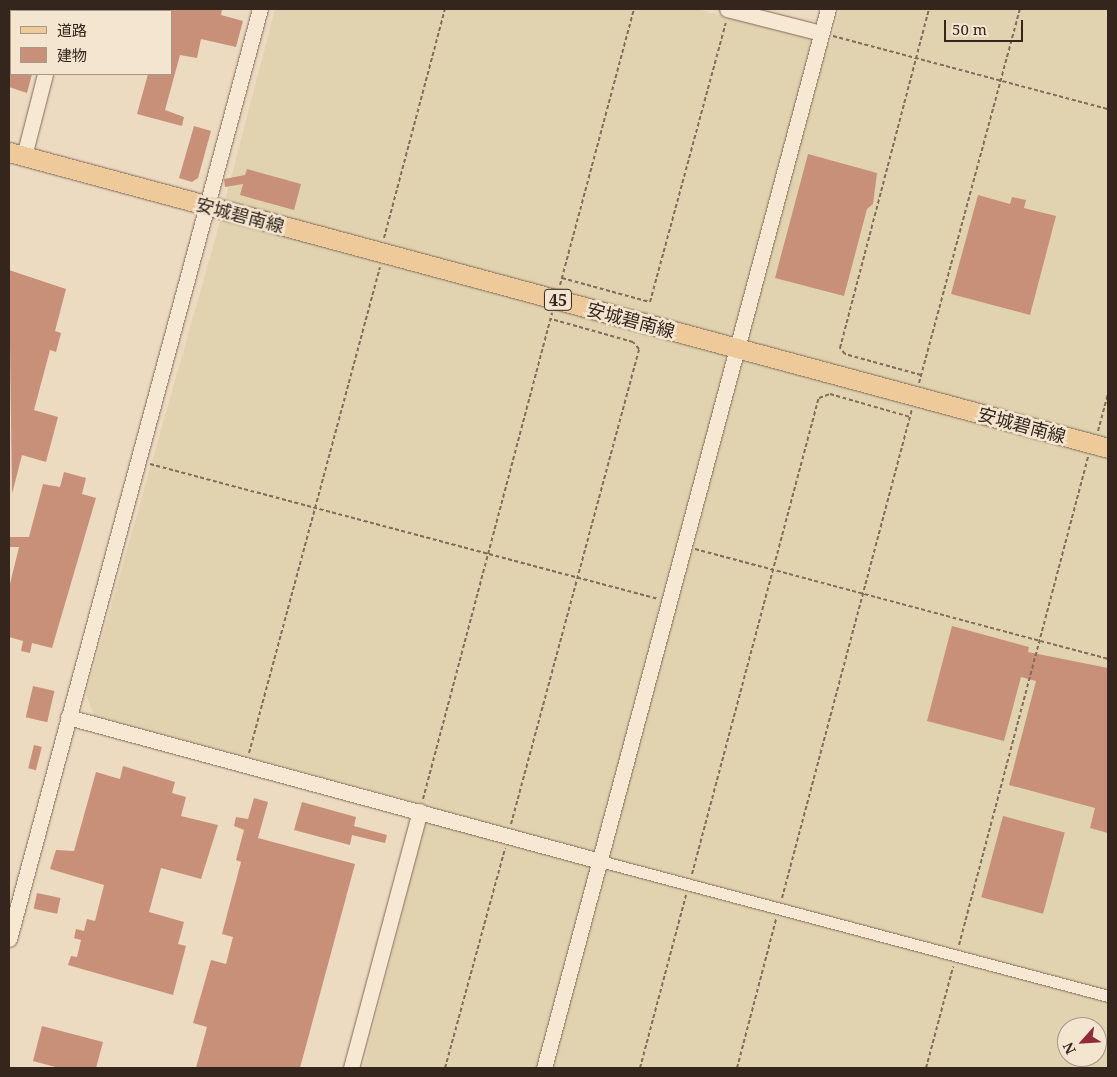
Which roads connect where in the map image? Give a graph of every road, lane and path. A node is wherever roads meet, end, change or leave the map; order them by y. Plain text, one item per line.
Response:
1 (260, 9) edge
2 (445, 9) edge
3 (634, 9) edge
4 (728, 9) edge
5 (828, 9) edge
6 (929, 9) edge
7 (1020, 9) edge
8 (821, 34) junction
9 (916, 58) junction
10 (46, 75) edge
11 (1001, 80) junction
12 (1108, 109) edge
13 (16, 154) edge
14 (208, 206) junction
15 (382, 253) junction
16 (562, 278) junction
17 (556, 300) junction
18 (551, 319) junction
19 (737, 348) junction
20 (921, 375) junction
21 (1108, 393) edge
22 (916, 396) junction
23 (910, 417) junction
24 (1101, 446) edge
25 (136, 460) junction
26 (316, 508) junction
27 (684, 546) junction
28 (489, 555) junction
29 (773, 569) junction
30 (577, 578) junction
31 (864, 593) junction
32 (670, 602) junction
33 (1040, 641) junction
34 (1108, 658) edge
35 (68, 717) junction
36 (246, 765) junction
37 (420, 811) junction
38 (508, 835) junction
39 (600, 861) junction
40 (689, 884) junction
41 (779, 908) junction
42 (9, 939) edge
43 (956, 956) junction
44 (1108, 996) edge
45 (351, 1068) edge
46 (445, 1068) edge
47 (544, 1068) edge
48 (640, 1068) edge
49 (737, 1068) edge
50 (926, 1068) edge

1 - 14 street
2 - 15 path
3 - 16 path
4 - 8 street
4 - 16 path
5 - 8 street
6 - 9 path
7 - 11 path
8 - 9 path
8 - 19 street
9 - 11 path
9 - 20 path
10 - 13 street
11 - 12 path
11 - 20 path
13 - 14 main road, 安城碧南線 / 45
14 - 15 main road, 安城碧南線 / 45
14 - 25 street
15 - 17 main road, 安城碧南線 / 45
15 - 26 path
16 - 17 path
17 - 18 path
17 - 19 main road, 安城碧南線 / 45
18 - 28 path
18 - 30 path
19 - 22 main road, 安城碧南線 / 45
19 - 27 street
20 - 22 path
21 - 24 path
22 - 23 path
22 - 24 main road, 安城碧南線 / 45
23 - 29 path
23 - 31 path
24 - 33 path
25 - 26 path
25 - 35 street
26 - 28 path
26 - 36 path
27 - 29 path
27 - 32 street
28 - 30 path
28 - 37 path
29 - 31 path
29 - 40 path
30 - 32 path
30 - 38 path
31 - 33 path
31 - 41 path
32 - 39 street
33 - 34 path
33 - 43 path
35 - 36 street
35 - 42 street
36 - 37 street
37 - 38 street
37 - 45 street
38 - 39 street
38 - 46 path
39 - 40 street
39 - 47 street
40 - 41 street
40 - 48 path
41 - 43 street
41 - 49 path
43 - 44 street
43 - 50 path

